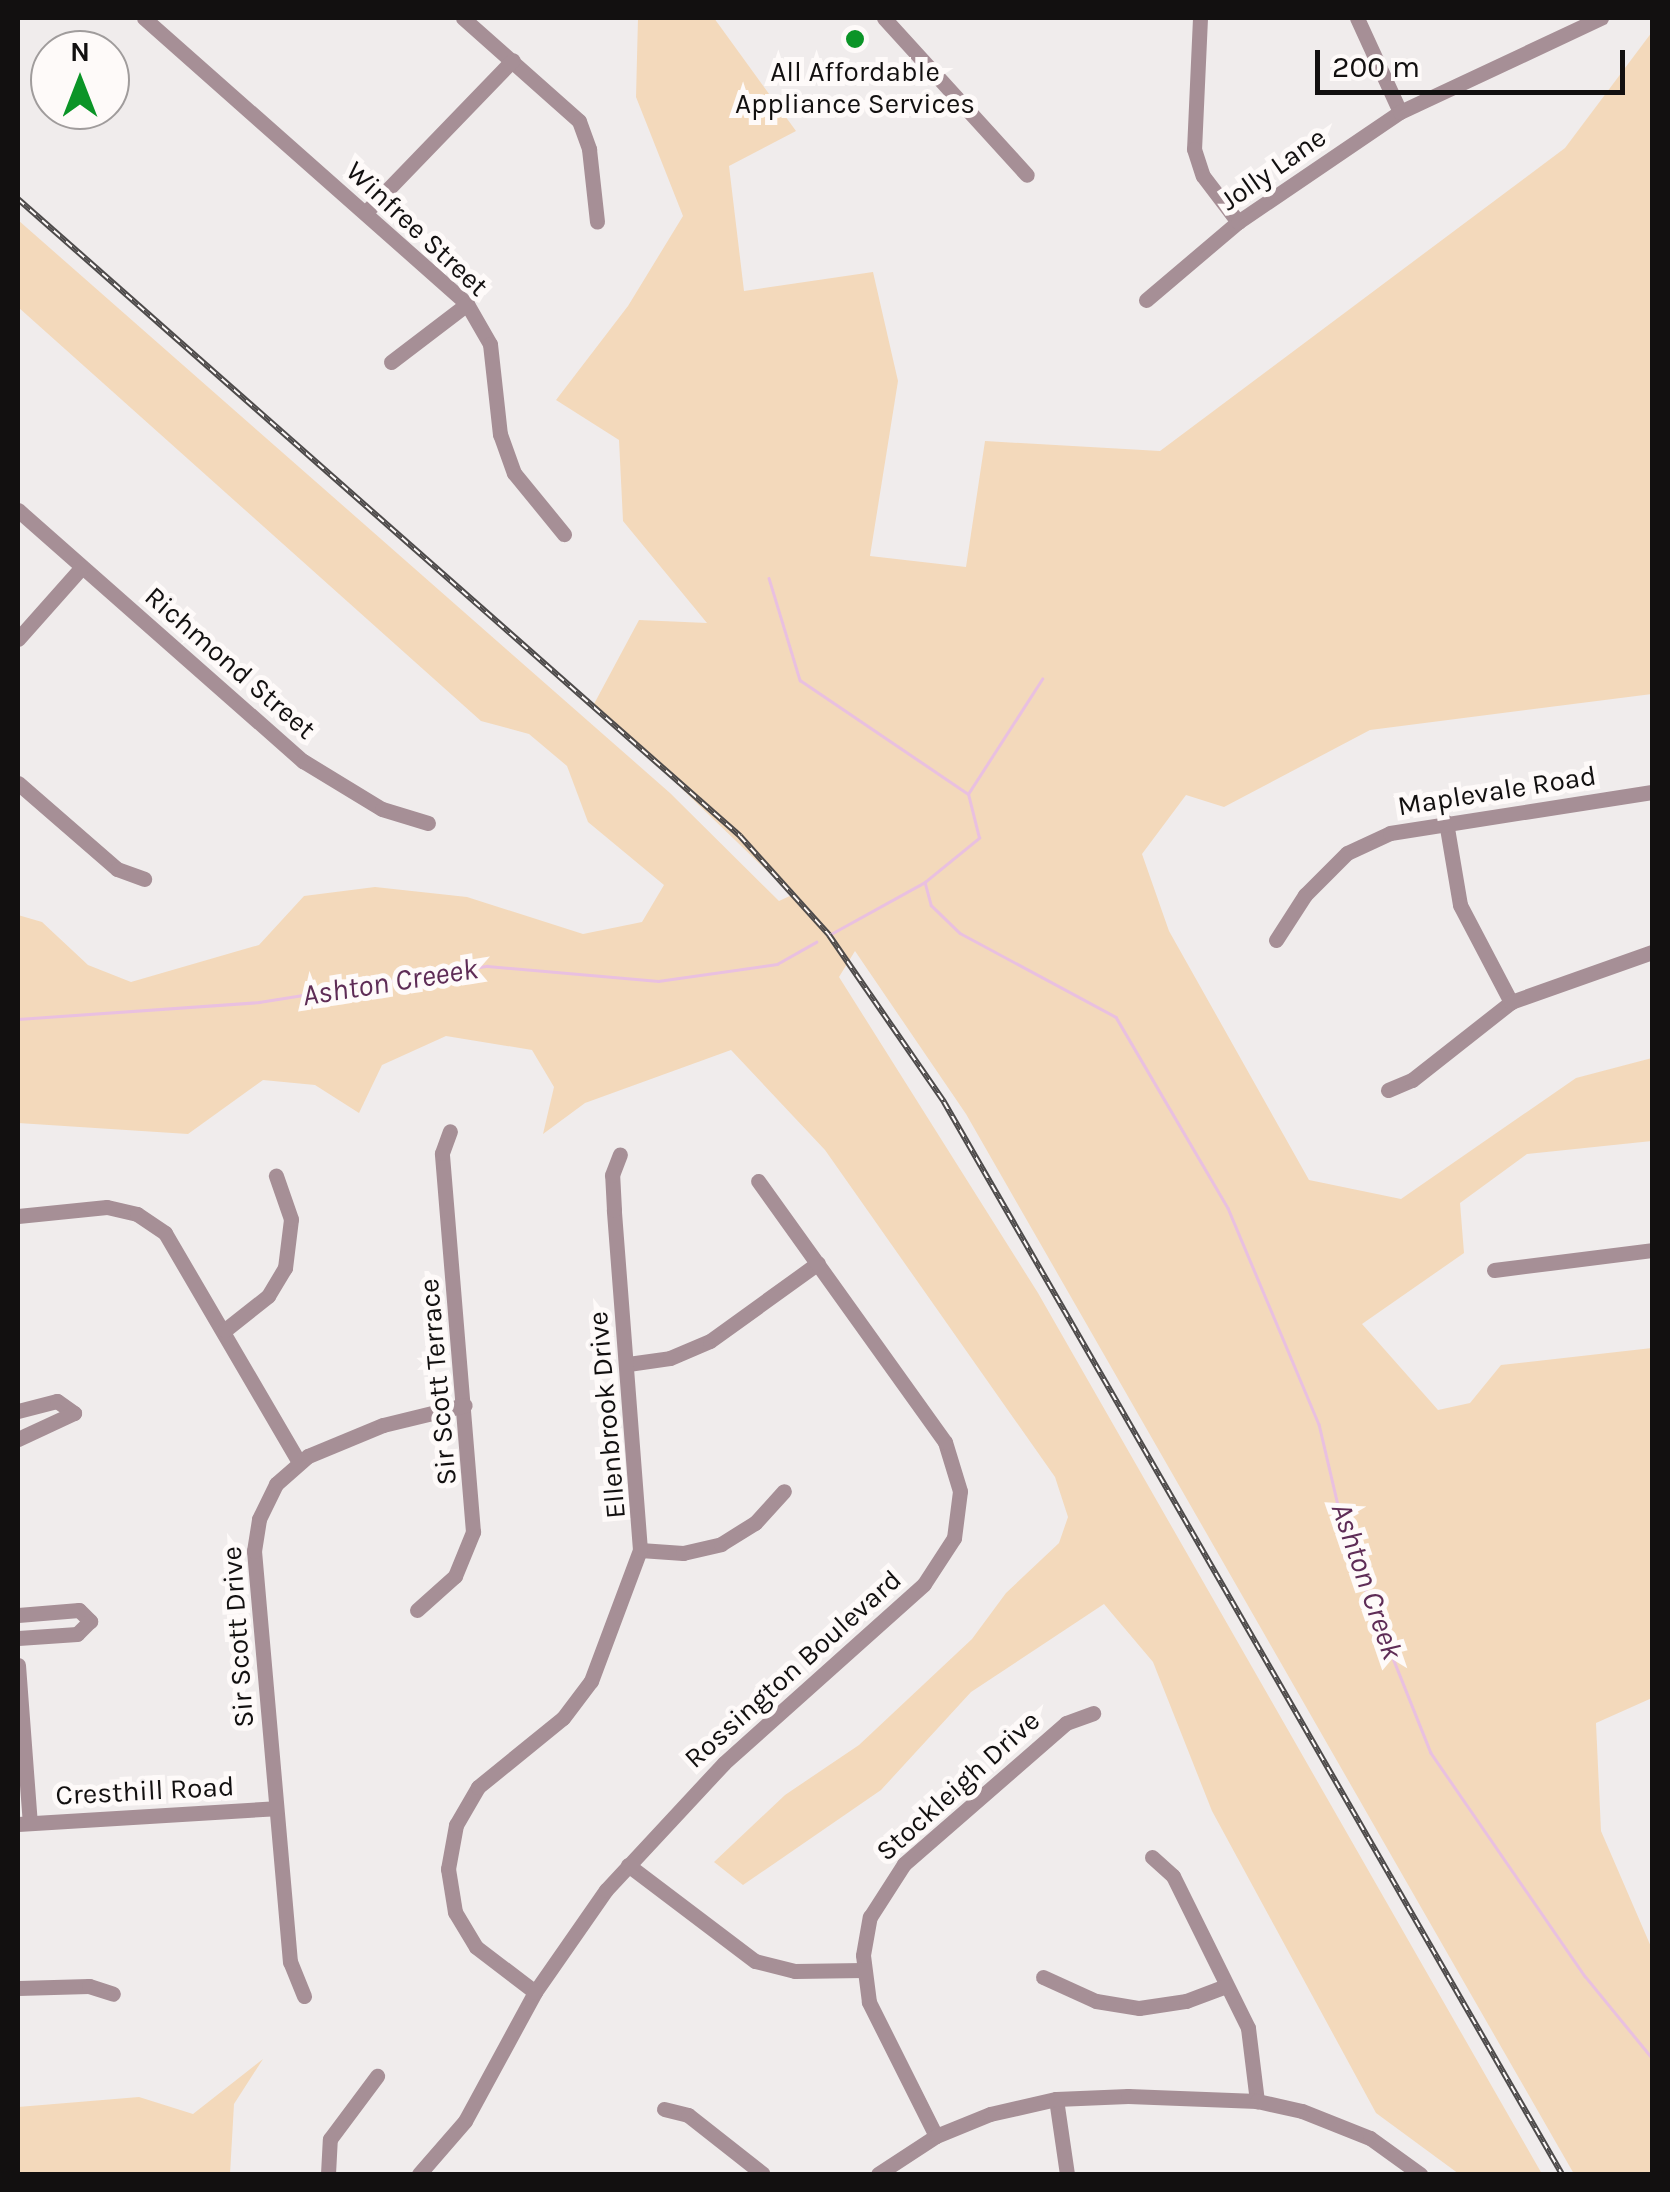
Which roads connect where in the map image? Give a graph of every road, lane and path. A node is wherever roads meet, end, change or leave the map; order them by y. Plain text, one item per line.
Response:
1 (144, 18) edge
2 (463, 18) edge
3 (884, 18) edge
4 (1200, 18) edge
5 (1357, 18) edge
6 (1601, 18) edge
7 (513, 60) junction
8 (1400, 112) junction
9 (1027, 175) dead end
10 (366, 212) junction
11 (597, 222) dead end
12 (1238, 222) junction
13 (1146, 300) dead end
14 (467, 304) junction
15 (391, 362) dead end
16 (18, 510) edge
17 (564, 534) dead end
18 (82, 566) junction
19 (18, 640) edge
20 (18, 783) edge
21 (1652, 792) edge
22 (1446, 822) junction
23 (428, 823) dead end
24 (144, 879) dead end
25 (1276, 940) dead end
26 (1652, 952) edge
27 (1511, 1002) junction
28 (1388, 1090) dead end
29 (450, 1131) dead end
30 (620, 1154) dead end
31 (276, 1176) dead end
32 (758, 1181) dead end
33 (18, 1216) edge
34 (1652, 1250) edge
35 (818, 1263) junction
36 (1494, 1270) dead end
37 (225, 1330) junction
38 (628, 1364) junction
39 (465, 1405) junction
40 (18, 1411) edge
41 (18, 1438) edge
42 (298, 1462) junction
43 (784, 1491) dead end
44 (640, 1550) junction
45 (417, 1610) dead end
46 (18, 1615) edge
47 (18, 1638) edge
48 (18, 1665) edge
49 (1093, 1713) dead end
50 (276, 1808) junction
51 (24, 1823) edge
52 (1152, 1857) dead end
53 (628, 1864) junction
54 (863, 1970) junction
55 (1043, 1977) dead end
56 (1226, 1986) junction
57 (18, 1988) edge
58 (535, 1992) junction
59 (113, 1994) dead end
60 (304, 1996) dead end
61 (377, 2076) dead end
62 (1056, 2099) junction
63 (1257, 2101) junction
64 (664, 2108) dead end
65 (936, 2136) junction
66 (753, 2172) edge
67 (328, 2174) edge
68 (419, 2174) edge
69 (878, 2174) edge
70 (1066, 2174) edge
71 (1420, 2174) edge

1 - 10 street, Winfree Street
2 - 7 street
3 - 9 street
4 - 12 street
5 - 8 street
6 - 8 street, Jolly Lane
7 - 10 street
7 - 11 street
8 - 12 street, Jolly Lane
10 - 14 street, Winfree Street
12 - 13 street, Jolly Lane
14 - 15 street
14 - 17 street, Winfree Street
16 - 18 street, Richmond Street
18 - 19 street
18 - 23 street, Richmond Street
20 - 24 street
21 - 22 street, Maplevale Road
22 - 25 street, Maplevale Road
22 - 27 street
26 - 27 street
27 - 28 street
29 - 39 street, Sir Scott Terrace
30 - 38 street, Ellenbrook Drive
31 - 37 street
32 - 35 street, Rossington Boulevard
33 - 37 street
34 - 36 street
35 - 38 street
35 - 53 street, Rossington Boulevard
37 - 42 street
38 - 44 street, Ellenbrook Drive
39 - 42 street, Sir Scott Drive
39 - 45 street, Sir Scott Terrace
40 - 41 street
42 - 50 street, Sir Scott Drive
43 - 44 street
44 - 58 street, Ellenbrook Drive
46 - 47 street
48 - 51 street
49 - 54 street, Stockleigh Drive
50 - 51 street, Cresthill Road
50 - 60 street, Sir Scott Drive
52 - 56 street
53 - 54 street
53 - 58 street, Rossington Boulevard
54 - 65 street, Stockleigh Drive
55 - 56 street
56 - 63 street
57 - 59 street
58 - 68 street, Rossington Boulevard
61 - 67 street
62 - 63 street
62 - 65 street
62 - 70 street
63 - 71 street
64 - 66 street
65 - 69 street

